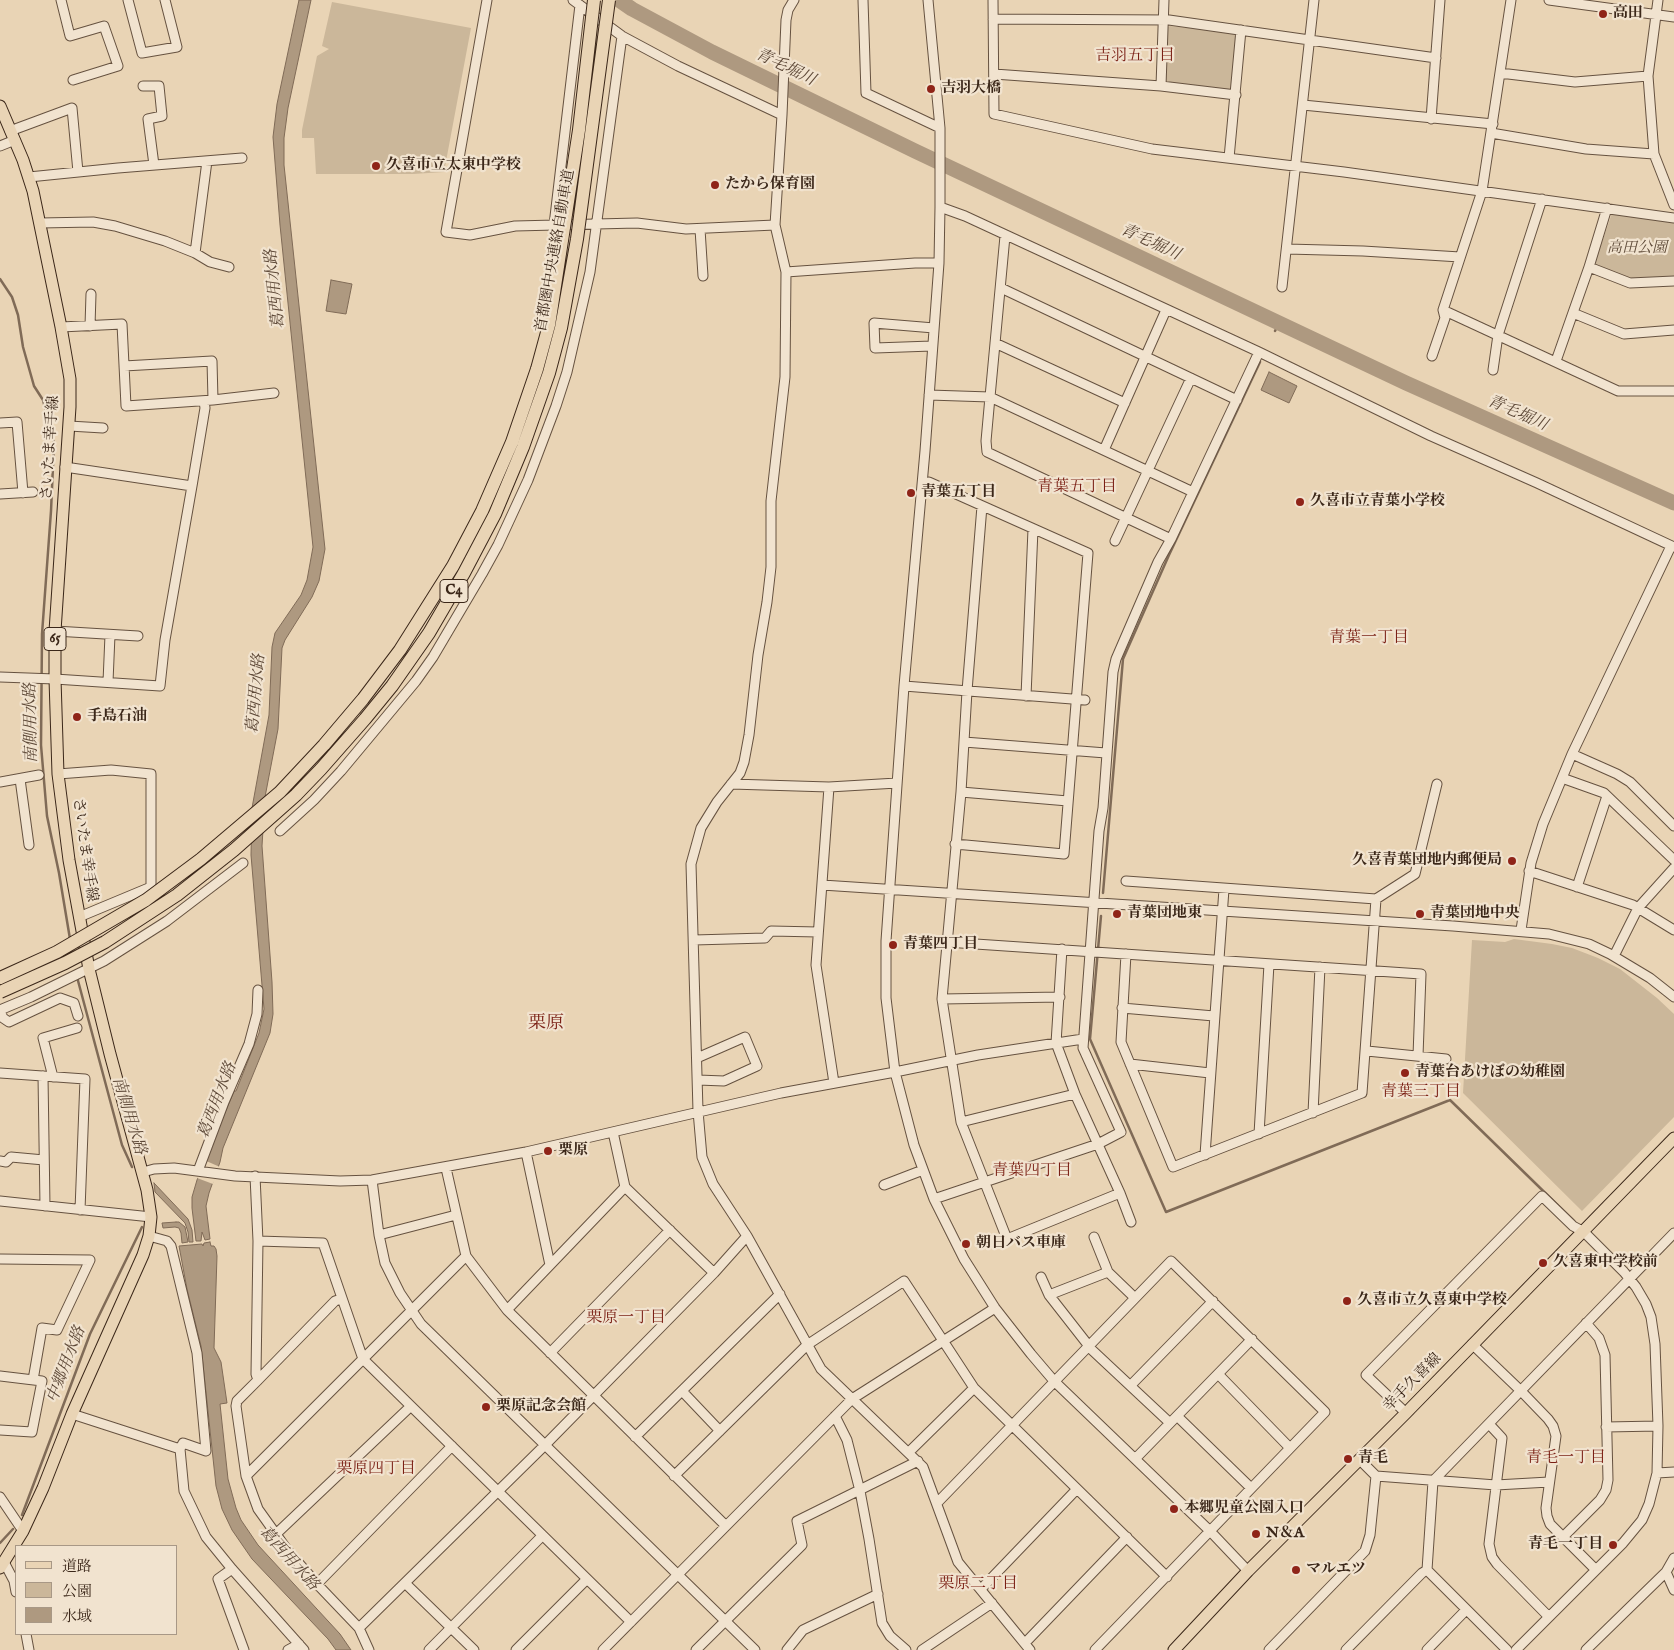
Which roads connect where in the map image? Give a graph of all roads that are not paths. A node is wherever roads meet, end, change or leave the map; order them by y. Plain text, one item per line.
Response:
1 (61, 0) edge
2 (128, 0) edge
3 (165, 0) edge
4 (487, 0) edge
5 (594, 0) edge
6 (609, 0) edge
7 (794, 0) edge
8 (863, 0) edge
9 (928, 0) edge
10 (993, 0) edge
11 (1164, 0) edge
12 (1314, 0) edge
13 (1440, 0) edge
14 (1511, 0) edge
15 (1549, 0) edge
16 (1658, 0) edge
17 (576, 3) edge
18 (1656, 15) junction
19 (1674, 17) edge
20 (993, 20) junction
21 (1163, 20) junction
22 (1241, 30) junction
23 (622, 36) junction
24 (1310, 40) junction
25 (1436, 58) junction
26 (1500, 73) junction
27 (994, 74) junction
28 (1648, 76) junction
29 (73, 80) dead end
30 (143, 86) dead end
31 (1160, 86) junction
32 (1236, 95) junction
33 (1302, 105) junction
34 (0, 106) edge
35 (782, 114) junction
36 (1431, 119) junction
37 (1492, 129) junction
38 (941, 132) junction
39 (13, 136) junction
40 (0, 146) edge
41 (1654, 154) junction
42 (242, 158) dead end
43 (1229, 158) junction
44 (207, 161) junction
45 (154, 165) junction
46 (1297, 166) junction
47 (78, 172) junction
48 (29, 177) junction
49 (1482, 191) junction
50 (1542, 199) junction
51 (1674, 205) edge
52 (940, 207) junction
53 (1607, 208) junction
54 (1674, 218) edge
55 (40, 223) junction
56 (554, 225) junction
57 (597, 225) junction
58 (775, 225) junction
59 (700, 229) junction
60 (1006, 236) junction
61 (1287, 249) junction
62 (196, 254) junction
63 (1460, 257) junction
64 (939, 263) junction
65 (228, 267) dead end
66 (1589, 267) junction
67 (786, 272) junction
68 (703, 276) dead end
69 (1674, 281) edge
70 (1282, 287) dead end
71 (1000, 288) junction
72 (91, 294) dead end
73 (1166, 310) junction
74 (1442, 310) junction
75 (1573, 313) junction
76 (90, 326) junction
77 (61, 327) junction
78 (934, 328) junction
79 (1674, 330) edge
80 (1498, 335) junction
81 (995, 343) junction
82 (932, 346) junction
83 (1259, 352) junction
84 (1145, 356) junction
85 (1432, 356) dead end
86 (1556, 361) junction
87 (124, 366) junction
88 (1493, 370) dead end
89 (1191, 378) junction
90 (1674, 391) edge
91 (274, 393) dead end
92 (929, 395) junction
93 (990, 398) junction
94 (209, 400) junction
95 (1237, 400) junction
96 (1125, 403) junction
97 (0, 423) edge
98 (69, 426) junction
99 (103, 428) dead end
100 (1104, 450) junction
101 (65, 467) junction
102 (1148, 471) junction
103 (929, 482) dead end
104 (192, 486) junction
105 (33, 492) dead end
106 (1193, 492) junction
107 (23, 493) junction
108 (0, 494) edge
109 (982, 506) junction
110 (1126, 518) junction
111 (1033, 529) junction
112 (1171, 539) junction
113 (1115, 541) dead end
114 (1672, 547) edge
115 (55, 632) junction
116 (110, 635) junction
117 (138, 636) dead end
118 (0, 677) edge
119 (55, 678) junction
120 (108, 682) junction
121 (904, 686) junction
122 (966, 691) junction
123 (1026, 696) junction
124 (1081, 700) junction
125 (964, 742) junction
126 (1072, 750) junction
127 (1106, 753) junction
128 (1572, 754) junction
129 (58, 774) junction
130 (39, 775) dead end
131 (1562, 778) junction
132 (20, 779) junction
133 (0, 782) edge
134 (897, 783) junction
135 (731, 784) junction
136 (1437, 784) dead end
137 (829, 787) junction
138 (961, 792) junction
139 (1607, 796) junction
140 (1068, 800) junction
141 (1674, 826) edge
142 (280, 831) dead end
143 (955, 844) junction
144 (29, 845) dead end
145 (1674, 860) edge
146 (243, 863) dead end
147 (1674, 868) edge
148 (1529, 871) junction
149 (1126, 881) dead end
150 (822, 885) junction
151 (1576, 886) junction
152 (1224, 889) junction
153 (890, 890) junction
154 (951, 893) junction
155 (1376, 899) junction
156 (1094, 903) junction
157 (1638, 908) junction
158 (1222, 911) junction
159 (79, 917) junction
160 (1374, 921) junction
161 (1521, 930) junction
162 (1674, 930) edge
163 (818, 932) junction
164 (694, 940) junction
165 (946, 942) junction
166 (1062, 949) junction
167 (1091, 951) junction
168 (1126, 954) junction
169 (1614, 956) junction
170 (1218, 961) junction
171 (1269, 964) junction
172 (1320, 967) junction
173 (89, 969) junction
174 (1370, 971) junction
175 (0, 978) edge
176 (258, 990) dead end
177 (0, 992) edge
178 (1674, 997) edge
179 (1060, 998) junction
180 (942, 999) junction
181 (1122, 1008) junction
182 (0, 1010) edge
183 (78, 1016) dead end
184 (1214, 1016) junction
185 (77, 1028) dead end
186 (1083, 1039) junction
187 (1056, 1043) junction
188 (1366, 1051) junction
189 (1418, 1056) junction
190 (697, 1058) junction
191 (1446, 1059) dead end
192 (950, 1061) junction
193 (1130, 1064) junction
194 (895, 1072) junction
195 (0, 1073) edge
196 (1210, 1073) junction
197 (43, 1076) junction
198 (53, 1077) junction
199 (698, 1080) junction
200 (834, 1083) junction
201 (1076, 1094) junction
202 (698, 1111) junction
203 (1313, 1113) junction
204 (961, 1122) junction
205 (613, 1132) junction
206 (1259, 1134) junction
207 (1674, 1138) edge
208 (1098, 1144) junction
209 (526, 1152) junction
210 (1205, 1155) junction
211 (44, 1160) junction
212 (0, 1161) edge
213 (446, 1168) junction
214 (923, 1170) junction
215 (199, 1171) junction
216 (143, 1172) junction
217 (255, 1176) junction
218 (372, 1180) junction
219 (984, 1181) junction
220 (884, 1184) dead end
221 (625, 1187) junction
222 (1120, 1194) junction
223 (934, 1198) junction
224 (0, 1201) edge
225 (45, 1206) junction
226 (80, 1210) junction
227 (456, 1215) junction
228 (151, 1217) junction
229 (1131, 1222) dead end
230 (670, 1230) junction
231 (1584, 1232) junction
232 (1674, 1234) edge
233 (379, 1235) junction
234 (149, 1236) junction
235 (748, 1236) junction
236 (1094, 1237) dead end
237 (258, 1241) junction
238 (466, 1256) junction
239 (0, 1259) edge
240 (550, 1265) junction
241 (1108, 1272) junction
242 (714, 1273) junction
243 (1041, 1277) dead end
244 (1630, 1279) junction
245 (780, 1294) junction
246 (1049, 1296) junction
247 (1135, 1298) junction
248 (341, 1299) junction
249 (1213, 1301) junction
250 (995, 1308) junction
251 (507, 1310) junction
252 (411, 1312) junction
253 (1586, 1324) junction
254 (942, 1340) junction
255 (1252, 1340) junction
256 (1472, 1344) junction
257 (807, 1345) junction
258 (1089, 1346) junction
259 (550, 1353) junction
260 (363, 1359) junction
261 (1218, 1374) junction
262 (0, 1376) edge
263 (33, 1380) junction
264 (258, 1380) junction
265 (1054, 1381) junction
266 (1131, 1385) junction
267 (974, 1388) junction
268 (682, 1391) junction
269 (1521, 1391) junction
270 (593, 1396) junction
271 (852, 1399) junction
272 (411, 1406) junction
273 (1406, 1412) junction
274 (72, 1414) junction
275 (835, 1416) junction
276 (1177, 1416) junction
277 (1170, 1423) junction
278 (1489, 1424) junction
279 (1013, 1425) junction
280 (1658, 1426) junction
281 (1606, 1427) junction
282 (0, 1430) edge
283 (720, 1431) junction
284 (635, 1437) junction
285 (545, 1445) junction
286 (452, 1446) junction
287 (180, 1448) junction
288 (1290, 1448) junction
289 (909, 1452) junction
290 (1135, 1459) junction
291 (1359, 1459) junction
292 (918, 1461) junction
293 (1674, 1472) edge
294 (1657, 1473) junction
295 (246, 1476) junction
296 (674, 1476) junction
297 (1376, 1476) junction
298 (1433, 1481) junction
299 (1549, 1482) junction
300 (1496, 1485) junction
301 (1251, 1488) junction
302 (1077, 1489) junction
303 (860, 1490) junction
304 (498, 1492) junction
305 (0, 1497) edge
306 (937, 1503) junction
307 (726, 1526) junction
308 (23, 1531) junction
309 (1210, 1531) junction
310 (276, 1534) junction
311 (542, 1536) junction
312 (1127, 1537) junction
313 (1563, 1537) junction
314 (1674, 1558) edge
315 (3, 1560) edge
316 (232, 1569) junction
317 (1427, 1570) junction
318 (1596, 1570) junction
319 (1248, 1571) junction
320 (1666, 1572) junction
321 (678, 1575) junction
322 (1167, 1577) junction
323 (587, 1579) junction
324 (317, 1584) junction
325 (406, 1584) junction
326 (15, 1586) edge
327 (981, 1589) junction
328 (1674, 1590) edge
329 (878, 1594) junction
330 (992, 1603) junction
331 (1466, 1610) junction
332 (1549, 1617) junction
333 (725, 1620) junction
334 (631, 1622) junction
335 (359, 1628) junction
336 (452, 1628) junction
337 (26, 1635) edge
338 (935, 1646) edge
339 (302, 1647) edge
340 (1027, 1647) edge
341 (29, 1650) edge
342 (244, 1650) edge
343 (288, 1650) edge
344 (369, 1650) edge
345 (429, 1650) edge
346 (474, 1650) edge
347 (516, 1650) edge
348 (603, 1650) edge
349 (696, 1650) edge
350 (755, 1650) edge
351 (786, 1650) edge
352 (906, 1650) edge
353 (922, 1650) edge
354 (1095, 1650) edge
355 (1174, 1650) edge
356 (1269, 1650) edge
357 (1346, 1650) edge
358 (1426, 1650) edge
359 (1507, 1650) edge
360 (1516, 1650) edge
361 (1586, 1650) edge

1 - 29 street
2 - 3 street
4 - 56 street
5 - 175 highway, 首都圏中央連絡自動車道 / C4, bridge
6 - 177 highway, 首都圏中央連絡自動車道 / C4, bridge
7 - 35 street
8 - 38 street
9 - 38 street
10 - 20 street
11 - 21 street
12 - 24 street
13 - 25 street
14 - 26 street
15 - 18 street
16 - 18 street
17 - 23 street
17 - 56 street
18 - 19 street
18 - 28 street
20 - 21 street
20 - 27 street
21 - 22 street
21 - 31 street
22 - 24 street
22 - 32 street
23 - 35 street
23 - 57 street
24 - 25 street
24 - 33 street
25 - 36 street
26 - 28 street
26 - 37 street
27 - 31 street
27 - 43 street
28 - 41 street
30 - 45 street
31 - 32 street
32 - 43 street
33 - 36 street
33 - 46 street
34 - 39 main road, さいたま幸手線 / 65
35 - 58 street
36 - 37 street
37 - 41 street
37 - 49 street
38 - 52 street
39 - 40 street
39 - 47 street
39 - 48 main road, さいたま幸手線 / 65
41 - 51 street
42 - 44 street
43 - 46 street
44 - 45 street
44 - 62 street
45 - 47 street
46 - 49 street
46 - 61 street
47 - 48 street
48 - 55 main road, さいたま幸手線 / 65
49 - 50 street
49 - 63 street
50 - 53 street
50 - 80 street
52 - 60 street
52 - 64 street
53 - 54 street
53 - 66 street
55 - 62 street
55 - 77 main road, さいたま幸手線 / 65
56 - 57 street
57 - 59 street
57 - 142 street
58 - 59 street
58 - 67 street
59 - 68 street
60 - 71 street
60 - 73 street
61 - 63 street
61 - 70 street
62 - 65 street
63 - 74 street
64 - 67 street
64 - 78 street
66 - 69 street
66 - 75 street
67 - 135 street
71 - 81 street
71 - 84 street
72 - 76 street
73 - 83 street
73 - 84 street
74 - 80 street
74 - 85 street
75 - 79 street
75 - 86 street
76 - 77 street
76 - 87 street
77 - 98 main road, さいたま幸手線 / 65
78 - 82 street
78 - 82 street
80 - 86 street
80 - 88 street
81 - 93 street
81 - 96 street
82 - 92 street
83 - 95 street
83 - 114 street
84 - 89 street
84 - 96 street
86 - 90 street
87 - 94 street
87 - 94 street
89 - 95 street
89 - 102 street
91 - 94 street
92 - 93 street
92 - 121 street
93 - 100 street
93 - 110 street
94 - 104 street
95 - 106 street
96 - 100 street
97 - 107 street
98 - 99 street
98 - 101 main road, さいたま幸手線 / 65
100 - 102 street
101 - 104 street
101 - 115 main road, さいたま幸手線 / 65
102 - 106 street
102 - 110 street
103 - 109 street
104 - 120 street
105 - 107 street
106 - 112 street
107 - 108 street
109 - 111 street
109 - 122 street
110 - 112 street
110 - 113 street
111 - 123 street
111 - 124 street
112 - 127 street
114 - 128 street
115 - 116 street
115 - 119 main road, さいたま幸手線 / 65
116 - 117 street
116 - 120 street
118 - 119 street
119 - 120 street
119 - 129 main road, さいたま幸手線 / 65
121 - 122 street
121 - 134 street
122 - 123 street
122 - 125 street
123 - 124 street
124 - 126 street
125 - 126 street
125 - 138 street
126 - 127 street
126 - 140 street
127 - 156 street
128 - 131 street
128 - 141 street
129 - 159 main road, さいたま幸手線 / 65
129 - 159 street
130 - 132 street
131 - 139 street
131 - 148 street
132 - 133 street
132 - 144 street
134 - 137 street
134 - 153 street
135 - 137 street
135 - 164 street
136 - 155 street
137 - 150 street
138 - 140 street
138 - 143 street
139 - 145 street
139 - 151 street
140 - 143 street
143 - 154 street
146 - 173 street
147 - 157 street
148 - 151 street
148 - 161 street
149 - 152 street
150 - 153 street
150 - 163 street
151 - 157 street
152 - 155 street
152 - 158 street
153 - 154 street
153 - 194 street
154 - 156 street
154 - 165 street
155 - 160 street
156 - 158 street
156 - 167 street
157 - 162 street
157 - 169 street
158 - 160 street
158 - 170 street
159 - 173 main road, さいたま幸手線 / 65
160 - 161 street
160 - 174 street
161 - 169 street
163 - 164 street
163 - 200 street
164 - 190 street
165 - 166 street
165 - 180 street
166 - 167 street
166 - 179 street
167 - 168 street
167 - 186 street
168 - 170 street
168 - 181 street
169 - 178 street
170 - 171 street
170 - 184 street
171 - 172 street
171 - 206 street
172 - 174 street
172 - 203 street
173 - 182 street
173 - 216 main road, さいたま幸手線 / 65
174 - 188 street
174 - 189 street
176 - 215 street
179 - 180 street
179 - 187 street
180 - 192 street
181 - 184 street
181 - 193 street
182 - 183 street
184 - 196 street
185 - 198 street
186 - 187 street
186 - 208 street
187 - 192 street
187 - 201 street
188 - 189 street
188 - 203 street
189 - 191 street
190 - 199 street
190 - 199 street
192 - 194 street
192 - 204 street
193 - 196 street
193 - 210 street
194 - 200 street
194 - 214 street
195 - 197 street
196 - 210 street
197 - 198 street
197 - 211 street
198 - 226 street
199 - 202 street
200 - 202 street
201 - 204 street
201 - 208 street
202 - 205 street
202 - 235 street
203 - 206 street
204 - 219 street
205 - 209 street
205 - 221 street
206 - 210 street
207 - 231 main road, 幸手久喜線
208 - 219 street
208 - 222 street
209 - 213 street
209 - 240 street
211 - 212 street
211 - 225 street
213 - 218 street
213 - 227 street
214 - 220 street
214 - 223 street
215 - 216 street
215 - 217 street
216 - 228 main road, さいたま幸手線 / 65
217 - 218 street
217 - 237 street
218 - 233 street
219 - 222 street
219 - 223 street
221 - 230 street
221 - 240 street
222 - 229 street
223 - 250 street
224 - 225 street
225 - 226 street
226 - 228 street
227 - 233 street
227 - 238 street
228 - 234 main road, さいたま幸手線 / 65
230 - 242 street
230 - 259 street
231 - 244 street
231 - 256 main road, 幸手久喜線
231 - 273 street
232 - 244 street
233 - 252 street
234 - 274 main road, さいたま幸手線 / 65
234 - 287 street
235 - 242 street
235 - 245 street
236 - 241 street
237 - 248 street
237 - 264 street
238 - 251 street
238 - 252 street
239 - 263 street
240 - 251 street
241 - 246 street
241 - 247 street
242 - 270 street
243 - 246 street
244 - 253 street
244 - 280 street
245 - 257 street
245 - 268 street
246 - 258 street
247 - 249 street
247 - 258 street
248 - 260 street
248 - 264 street
249 - 255 street
249 - 266 street
250 - 254 street
250 - 265 street
251 - 259 street
252 - 260 street
252 - 285 street
253 - 269 street
253 - 281 street
254 - 257 street
254 - 267 street
254 - 271 street
255 - 261 street
255 - 288 street
256 - 269 street
256 - 273 main road, 幸手久喜線
257 - 271 street
257 - 283 street
258 - 265 street
258 - 266 street
259 - 270 street
260 - 272 street
260 - 295 street
261 - 276 street
261 - 288 street
262 - 263 street
263 - 282 street
264 - 295 street
265 - 279 street
265 - 290 street
266 - 277 street
267 - 279 street
267 - 289 street
268 - 283 street
268 - 284 street
269 - 278 street
269 - 299 street
270 - 284 street
270 - 285 street
271 - 275 street
271 - 289 street
272 - 286 street
272 - 310 street
273 - 291 main road, 幸手久喜線
274 - 287 street
274 - 308 main road, さいたま幸手線 / 65
275 - 303 street
275 - 307 street
276 - 277 street
276 - 301 street
277 - 290 street
278 - 298 street
278 - 300 street
279 - 302 street
279 - 306 street
280 - 281 street
280 - 294 street
281 - 313 street
283 - 296 street
284 - 296 street
285 - 304 street
285 - 321 street
286 - 304 street
286 - 324 street
287 - 316 street
288 - 301 street
289 - 292 street
290 - 309 street
291 - 297 street
291 - 319 main road, 幸手久喜線
292 - 303 street
292 - 306 street
293 - 294 street
294 - 318 street
295 - 310 street
296 - 307 street
297 - 298 street
297 - 356 street
298 - 300 street
298 - 317 street
299 - 300 street
299 - 313 street
300 - 332 street
301 - 309 street
302 - 312 street
302 - 327 street
303 - 329 street
303 - 333 street
304 - 311 street
304 - 325 street
305 - 308 street
306 - 327 street
307 - 321 street
308 - 315 main road, さいたま幸手線 / 65
309 - 319 street
309 - 322 street
310 - 324 street
311 - 323 street
311 - 336 street
312 - 322 street
312 - 340 street
313 - 318 street
314 - 320 street
315 - 326 street
316 - 339 street
316 - 342 street
317 - 331 street
317 - 357 street
318 - 332 street
319 - 355 main road, 幸手久喜線
320 - 328 street
320 - 361 street
321 - 333 street
321 - 334 street
322 - 354 street
323 - 334 street
323 - 347 street
324 - 335 street
325 - 335 street
325 - 336 street
327 - 330 street
329 - 351 street
329 - 352 street
330 - 338 street
330 - 340 street
331 - 358 street
331 - 359 street
332 - 360 street
333 - 349 street
333 - 350 street
334 - 348 street
335 - 344 street
336 - 345 street
336 - 346 street
337 - 341 street
338 - 353 street
339 - 343 street

